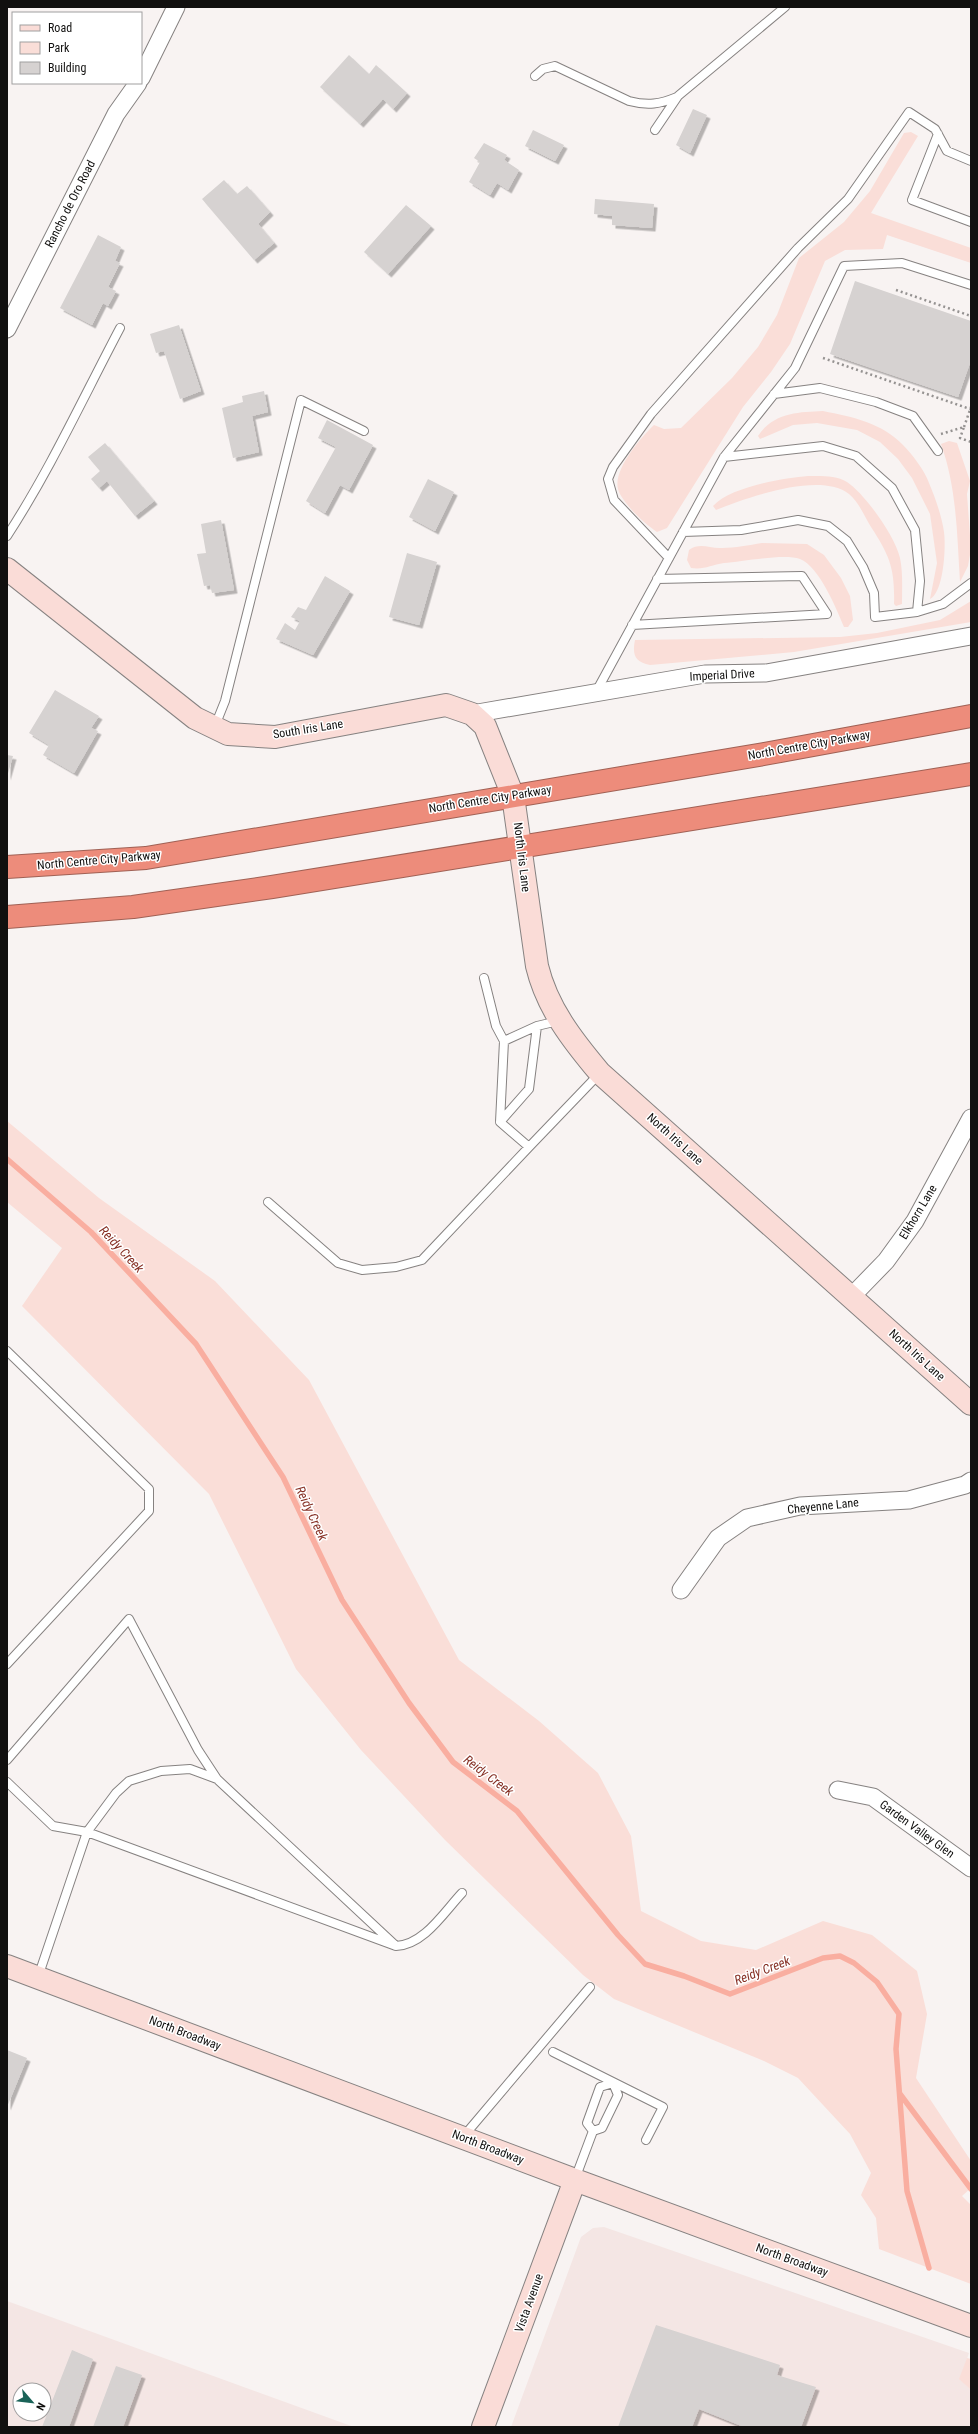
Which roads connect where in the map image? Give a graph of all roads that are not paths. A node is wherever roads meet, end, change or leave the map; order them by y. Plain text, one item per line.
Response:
1 (176, 7) edge
2 (785, 7) edge
3 (142, 76) edge
4 (534, 76) dead end
5 (137, 84) edge
6 (678, 96) junction
7 (655, 130) dead end
8 (938, 134) junction
9 (971, 161) edge
10 (971, 222) edge
11 (971, 285) edge
12 (120, 328) dead end
13 (7, 329) edge
14 (774, 394) junction
15 (364, 431) dead end
16 (938, 451) dead end
17 (724, 457) junction
18 (683, 532) junction
19 (7, 536) edge
20 (669, 558) junction
21 (7, 569) edge
22 (657, 579) junction
23 (971, 583) edge
24 (917, 612) junction
25 (632, 625) junction
26 (971, 636) edge
27 (595, 693) junction
28 (472, 714) junction
29 (971, 716) edge
30 (215, 726) junction
31 (971, 774) edge
32 (513, 796) junction
33 (522, 848) junction
34 (7, 867) edge
35 (7, 916) edge
36 (484, 978) dead end
37 (559, 1021) junction
38 (536, 1026) junction
39 (504, 1041) junction
40 (600, 1073) junction
41 (971, 1118) edge
42 (500, 1122) junction
43 (529, 1147) junction
44 (268, 1202) dead end
45 (852, 1296) junction
46 (7, 1351) edge
47 (971, 1404) edge
48 (971, 1481) edge
49 (681, 1590) dead end
50 (7, 1664) edge
51 (7, 1760) edge
52 (217, 1779) junction
53 (7, 1782) edge
54 (838, 1790) dead end
55 (87, 1832) junction
56 (971, 1868) edge
57 (462, 1894) dead end
58 (396, 1946) junction
59 (7, 1966) edge
60 (38, 1978) junction
61 (590, 1987) dead end
62 (554, 2052) dead end
63 (613, 2083) junction
64 (593, 2131) junction
65 (462, 2138) junction
66 (646, 2140) dead end
67 (575, 2180) junction
68 (971, 2326) edge
69 (483, 2427) edge

1 - 3 street
2 - 6 lane
4 - 6 lane
5 - 13 street, Rancho de Oro Road
6 - 7 lane
8 - 9 lane
8 - 10 lane
8 - 20 lane
11 - 14 lane
12 - 19 lane
14 - 16 lane
14 - 17 lane
15 - 30 lane
17 - 18 lane
17 - 24 lane
18 - 20 lane
18 - 24 lane
20 - 22 lane
21 - 30 street, South Iris Lane
22 - 25 lane
22 - 25 lane
23 - 24 lane
25 - 27 lane
26 - 27 street, Imperial Drive
27 - 28 street, Imperial Drive
28 - 30 street, South Iris Lane
28 - 32 street, South Iris Lane
29 - 32 highway, North Centre City Parkway
31 - 33 highway
32 - 33 street, North Iris Lane
32 - 34 highway, North Centre City Parkway
33 - 35 highway
33 - 37 street, North Iris Lane
36 - 39 lane
37 - 38 lane
37 - 40 street, North Iris Lane
38 - 39 lane
38 - 42 lane
39 - 42 lane
40 - 43 lane
40 - 45 street, North Iris Lane
41 - 45 street, Elkhorn Lane
42 - 43 lane
43 - 44 lane
45 - 47 street, North Iris Lane
46 - 50 lane
48 - 49 street, Cheyenne Lane
51 - 52 lane
52 - 55 lane
52 - 58 lane
53 - 55 lane
54 - 56 street, Garden Valley Glen
55 - 58 lane
55 - 60 lane
57 - 58 lane
59 - 60 street, North Broadway
60 - 65 street, North Broadway
61 - 65 lane
62 - 63 lane
63 - 64 lane
63 - 64 lane
63 - 66 lane
64 - 67 lane
65 - 67 street, North Broadway
67 - 68 street, North Broadway
67 - 69 street, Vista Avenue

